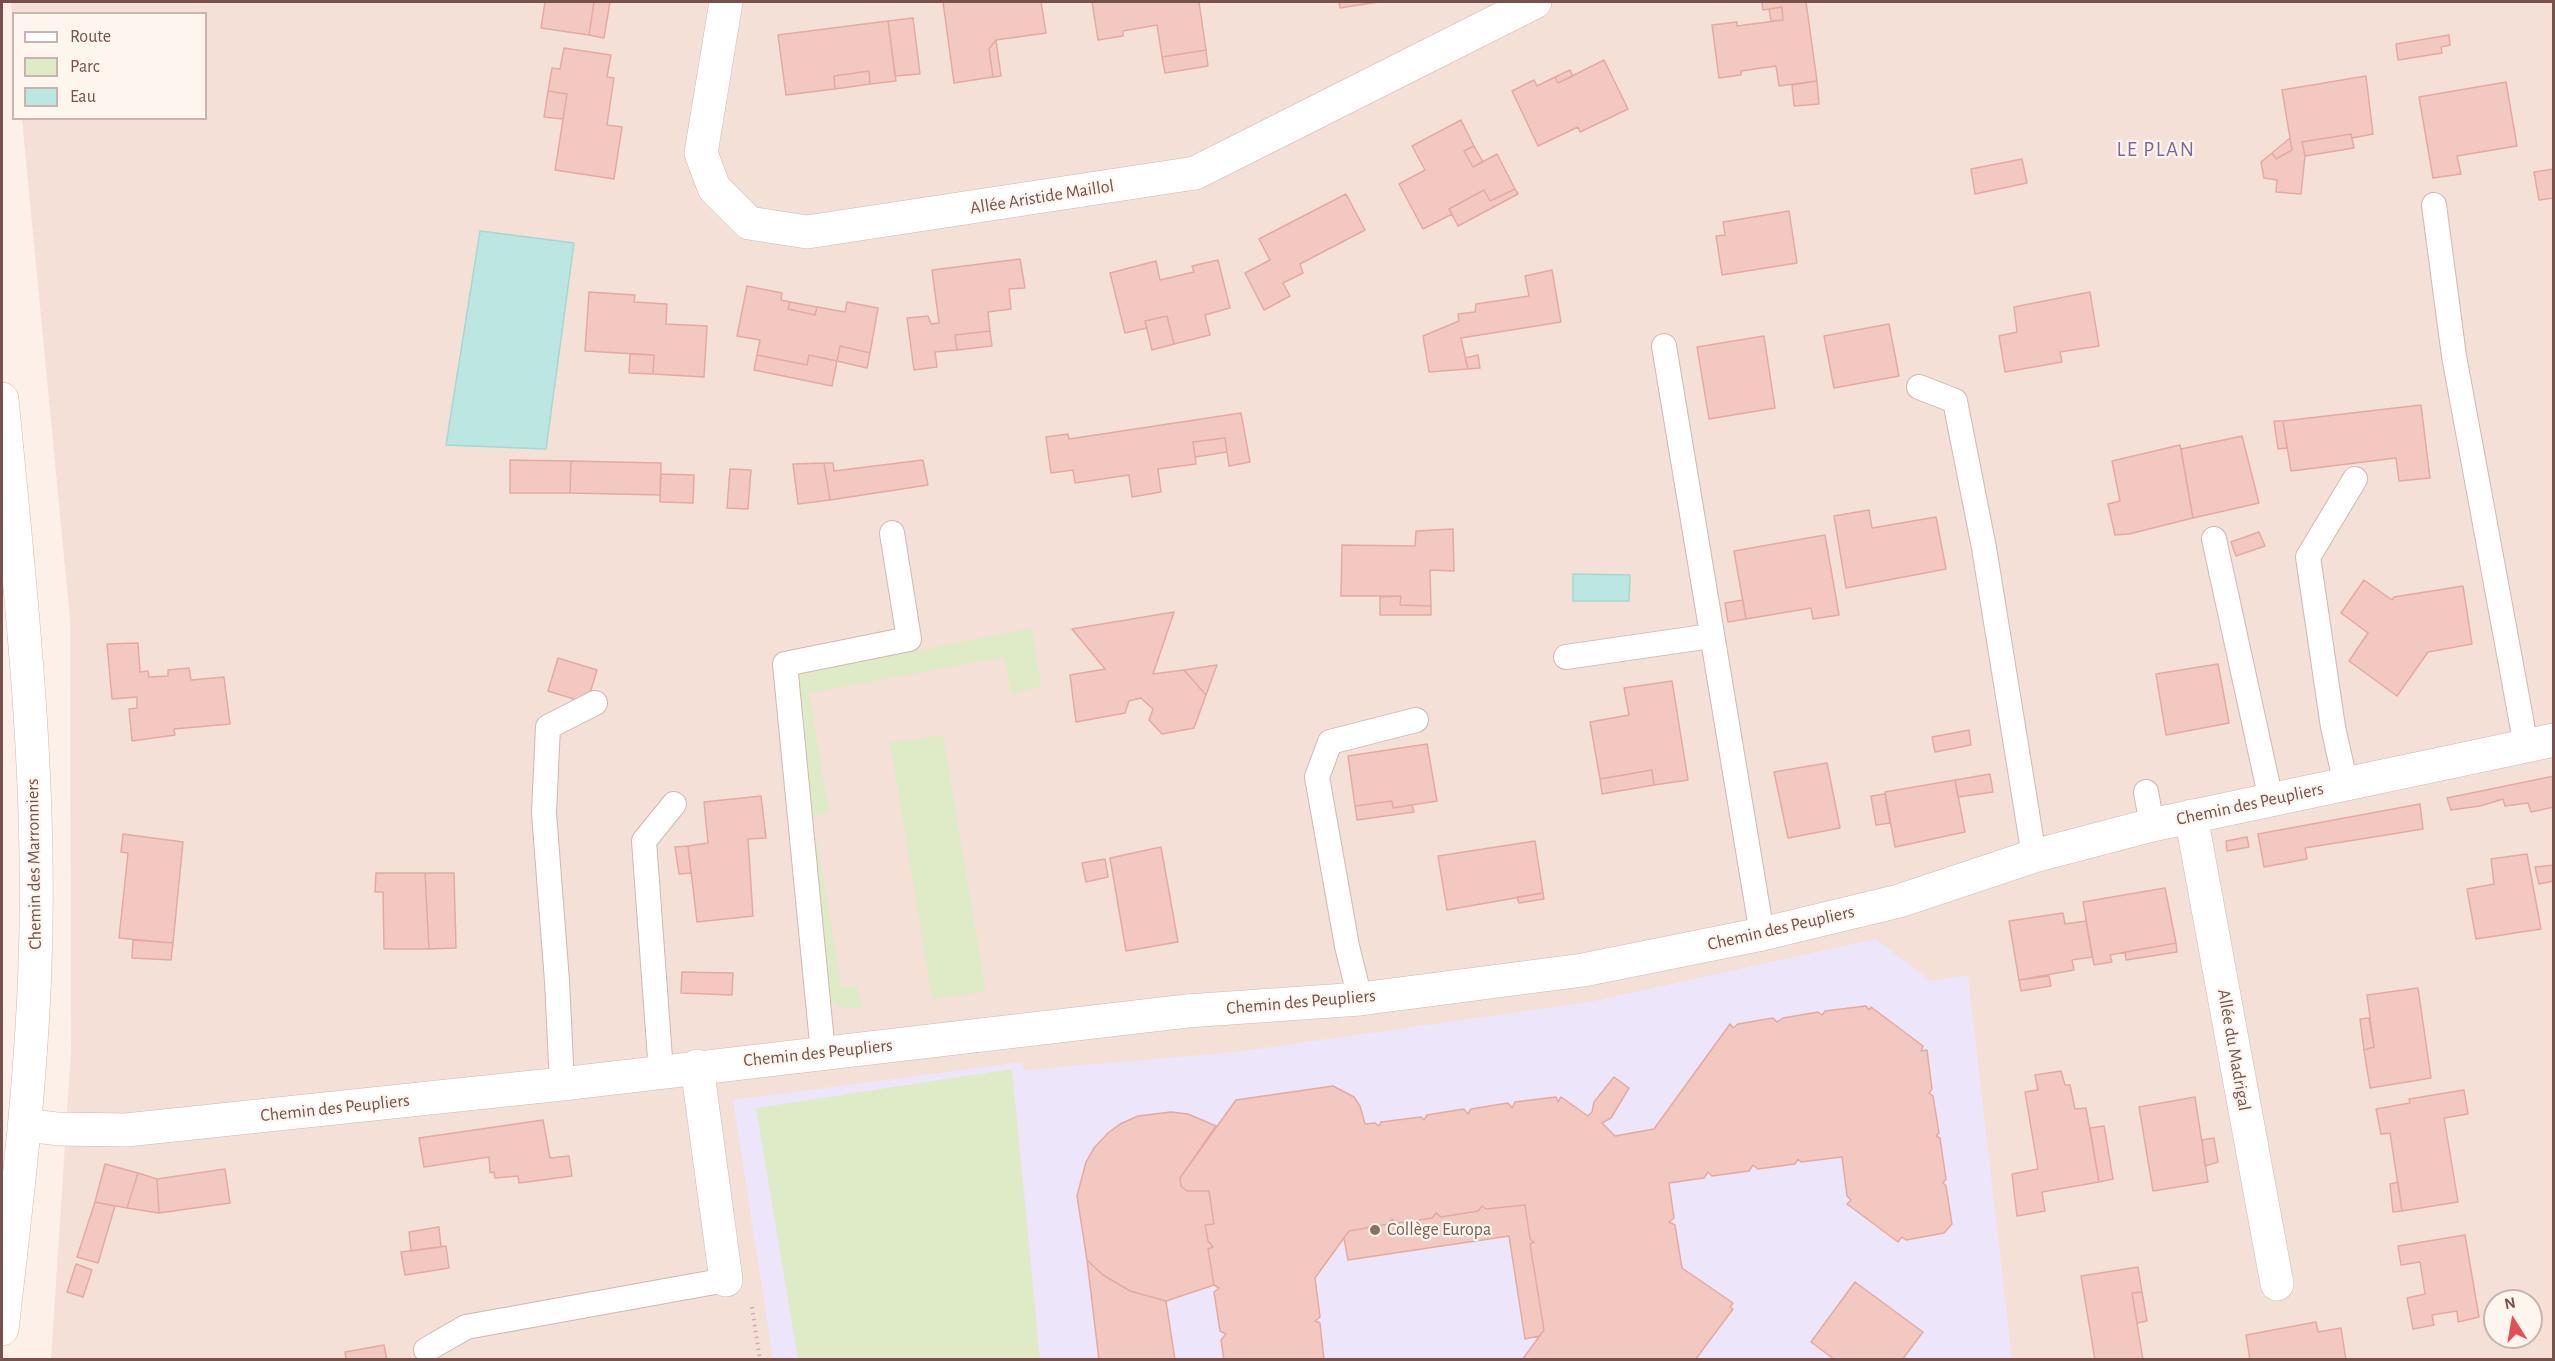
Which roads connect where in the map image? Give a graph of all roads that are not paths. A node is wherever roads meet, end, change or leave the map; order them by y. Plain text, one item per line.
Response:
1 (726, 2) edge
2 (1535, 2) edge
3 (2434, 206) dead end
4 (1664, 346) dead end
5 (1918, 387) dead end
6 (2, 399) edge
7 (2355, 479) dead end
8 (892, 533) dead end
9 (2214, 539) dead end
10 (1712, 636) junction
11 (1566, 657) dead end
12 (595, 703) dead end
13 (1416, 720) dead end
14 (2540, 743) edge
15 (2346, 785) junction
16 (2146, 792) dead end
17 (2271, 800) junction
18 (674, 804) dead end
19 (2192, 816) junction
20 (2152, 825) junction
21 (2034, 856) junction
22 (1762, 934) junction
23 (1360, 999) junction
24 (824, 1053) junction
25 (697, 1066) junction
26 (661, 1072) junction
27 (562, 1084) junction
28 (26, 1125) junction
29 (726, 1280) joint
30 (2277, 1284) dead end
31 (2, 1329) edge
32 (426, 1350) dead end

1 - 2 street, Allée Aristide Maillol
3 - 14 lane
4 - 10 lane
5 - 21 lane
6 - 28 street, Chemin des Marronniers
7 - 15 lane
8 - 24 lane
9 - 17 lane
10 - 11 lane
10 - 22 lane
12 - 27 lane
13 - 23 lane
14 - 15 street, Chemin des Peupliers
15 - 17 street, Chemin des Peupliers
16 - 20 lane
17 - 19 street, Chemin des Peupliers
18 - 26 lane
19 - 20 street, Chemin des Peupliers
19 - 30 street, Allée du Madrigal
20 - 21 street, Chemin des Peupliers
21 - 22 street, Chemin des Peupliers
22 - 23 street, Chemin des Peupliers
23 - 24 street, Chemin des Peupliers
24 - 25 street, Chemin des Peupliers
25 - 26 street, Chemin des Peupliers
25 - 29 street
26 - 27 street, Chemin des Peupliers
27 - 28 street, Chemin des Peupliers
28 - 31 street, Chemin des Marronniers
29 - 32 lane

